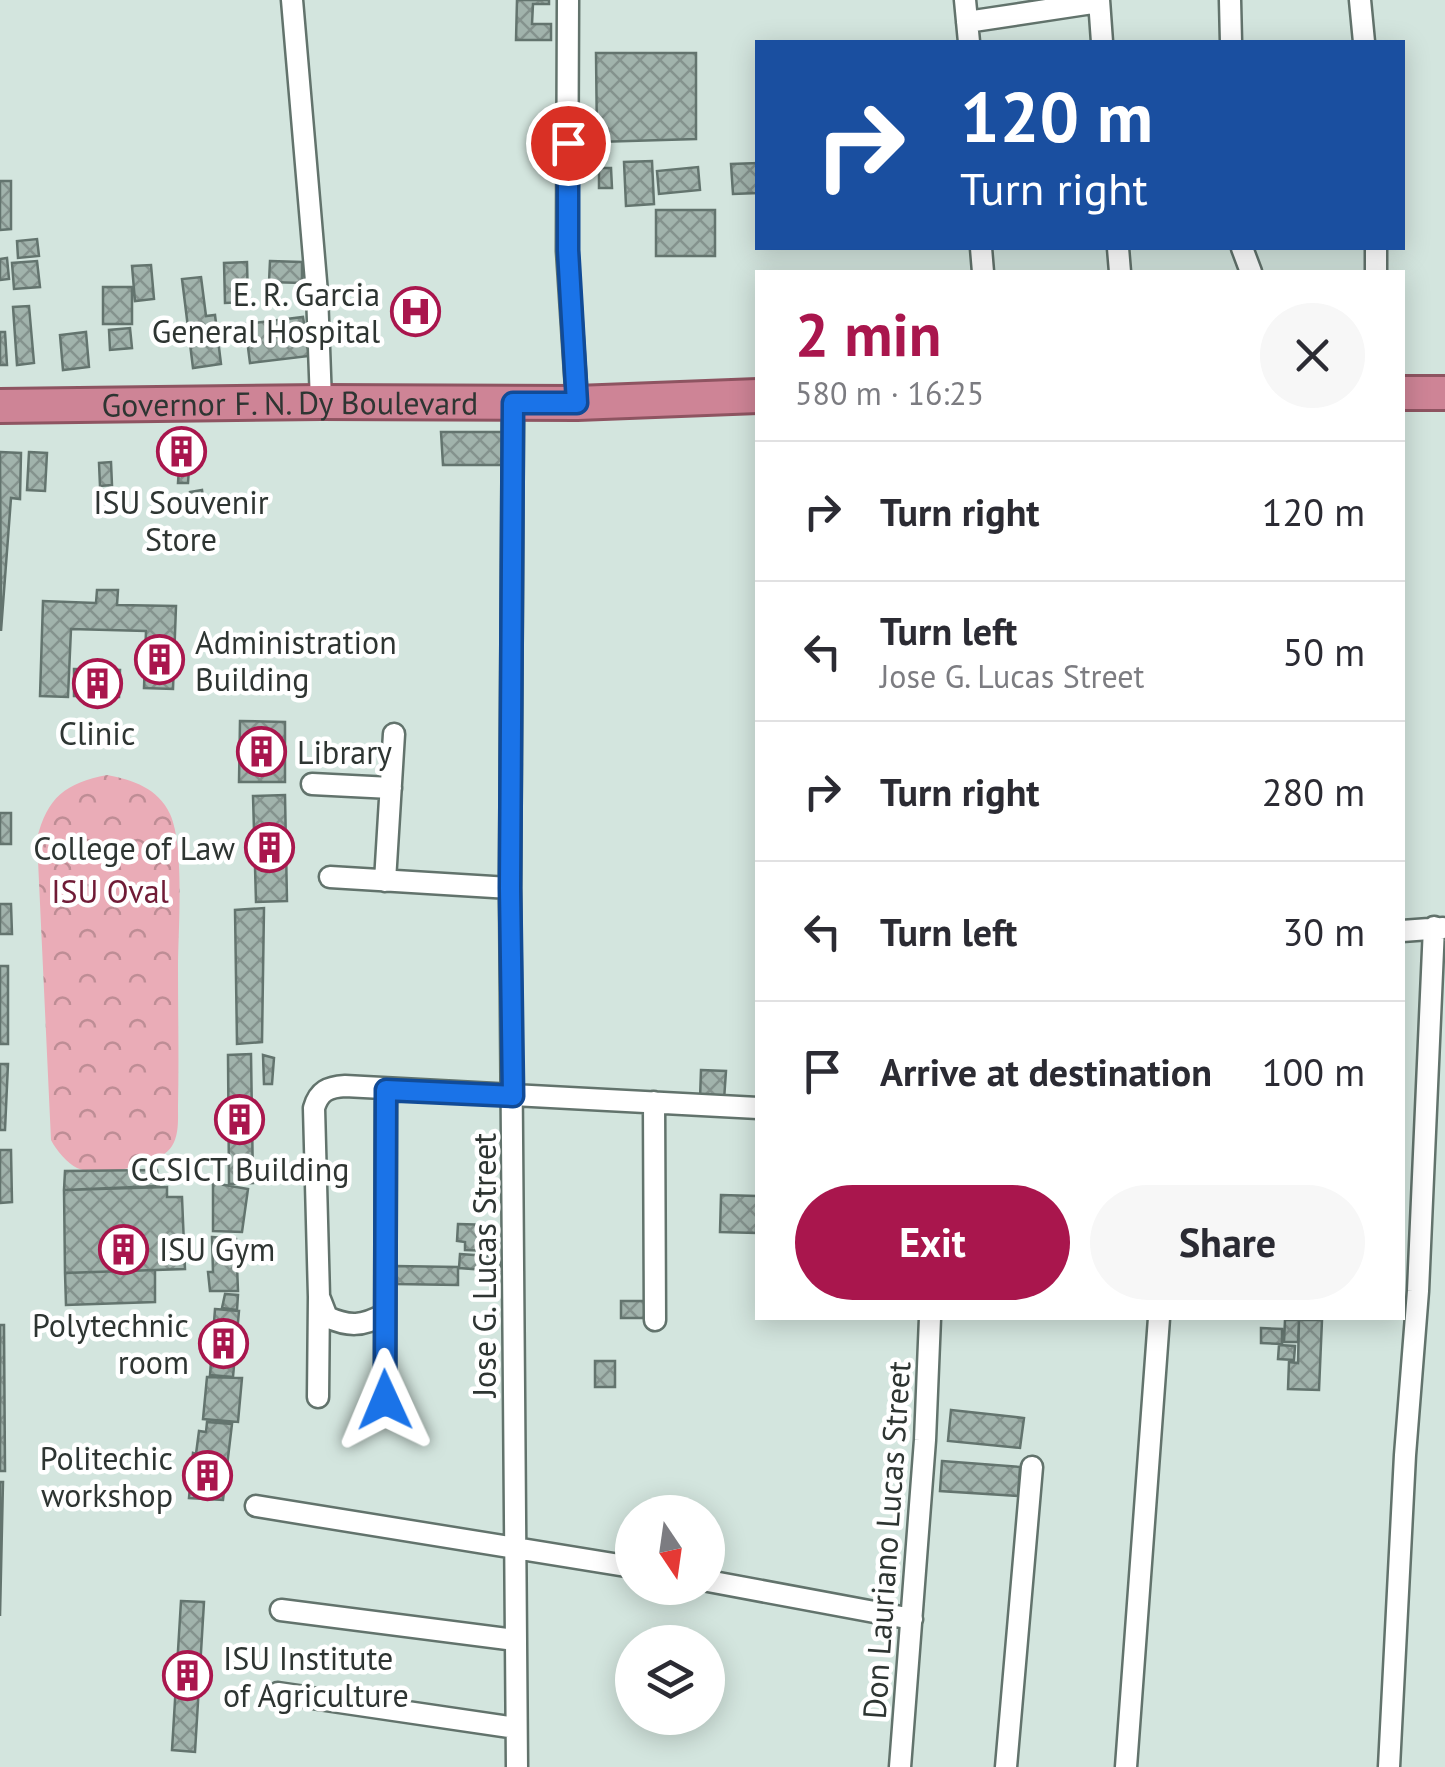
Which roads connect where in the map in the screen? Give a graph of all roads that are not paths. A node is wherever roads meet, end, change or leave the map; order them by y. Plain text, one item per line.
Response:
1 (292, 0) edge
2 (568, 0) edge
3 (966, 0) edge
4 (1230, 0) edge
5 (1360, 0) edge
6 (1099, 1) edge
7 (968, 32) edge
8 (1102, 40) edge
9 (1232, 40) edge
10 (1364, 40) edge
11 (1405, 393) edge
12 (1445, 393) edge
13 (755, 396) edge
14 (321, 402) junction
15 (513, 403) junction
16 (577, 403) junction
17 (0, 406) edge
18 (394, 734) dead end
19 (312, 784) dead end
20 (391, 788) junction
21 (330, 877) dead end
22 (385, 882) junction
23 (510, 888) junction
24 (1439, 927) edge
25 (1405, 932) edge
26 (386, 1090) junction
27 (513, 1096) junction
28 (654, 1102) junction
29 (755, 1108) edge
30 (319, 1297) junction
31 (384, 1315) junction
32 (655, 1320) dead end
33 (930, 1320) edge
34 (1159, 1320) edge
35 (318, 1397) dead end
36 (385, 1400) dead end
37 (1032, 1466) dead end
38 (256, 1506) dead end
39 (518, 1547) junction
40 (615, 1564) edge
41 (725, 1584) edge
42 (280, 1610) dead end
43 (912, 1619) junction
44 (515, 1640) junction
45 (278, 1693) dead end
46 (516, 1728) junction
47 (517, 1767) edge
48 (900, 1767) edge
49 (1006, 1767) edge
50 (1126, 1767) edge
51 (1389, 1767) edge

1 - 14 street
2 - 16 street
3 - 7 street
4 - 9 street
5 - 10 street
6 - 7 street
6 - 8 street
11 - 12 highway
13 - 16 highway, Governor F. N. Dy Boulevard
14 - 15 highway, Governor F. N. Dy Boulevard
14 - 17 highway, Governor F. N. Dy Boulevard
15 - 16 highway, Governor F. N. Dy Boulevard
15 - 23 street, Jose G. Lucas Street
18 - 20 street
19 - 20 street
20 - 22 street
21 - 22 street
22 - 23 street
23 - 27 street, Jose G. Lucas Street
24 - 25 street
24 - 51 street
26 - 27 street
26 - 30 street
26 - 31 street
27 - 28 street
27 - 39 street, Jose G. Lucas Street
28 - 29 street
28 - 32 street
30 - 31 street
30 - 35 street
31 - 36 street
33 - 43 street, Don Lauriano Lucas Street
34 - 50 street
37 - 49 street
38 - 39 street
39 - 40 street
39 - 44 street, Jose G. Lucas Street
41 - 43 street
42 - 44 street
43 - 48 street, Don Lauriano Lucas Street
44 - 46 street, Jose G. Lucas Street
45 - 46 street
46 - 47 street, Jose G. Lucas Street

